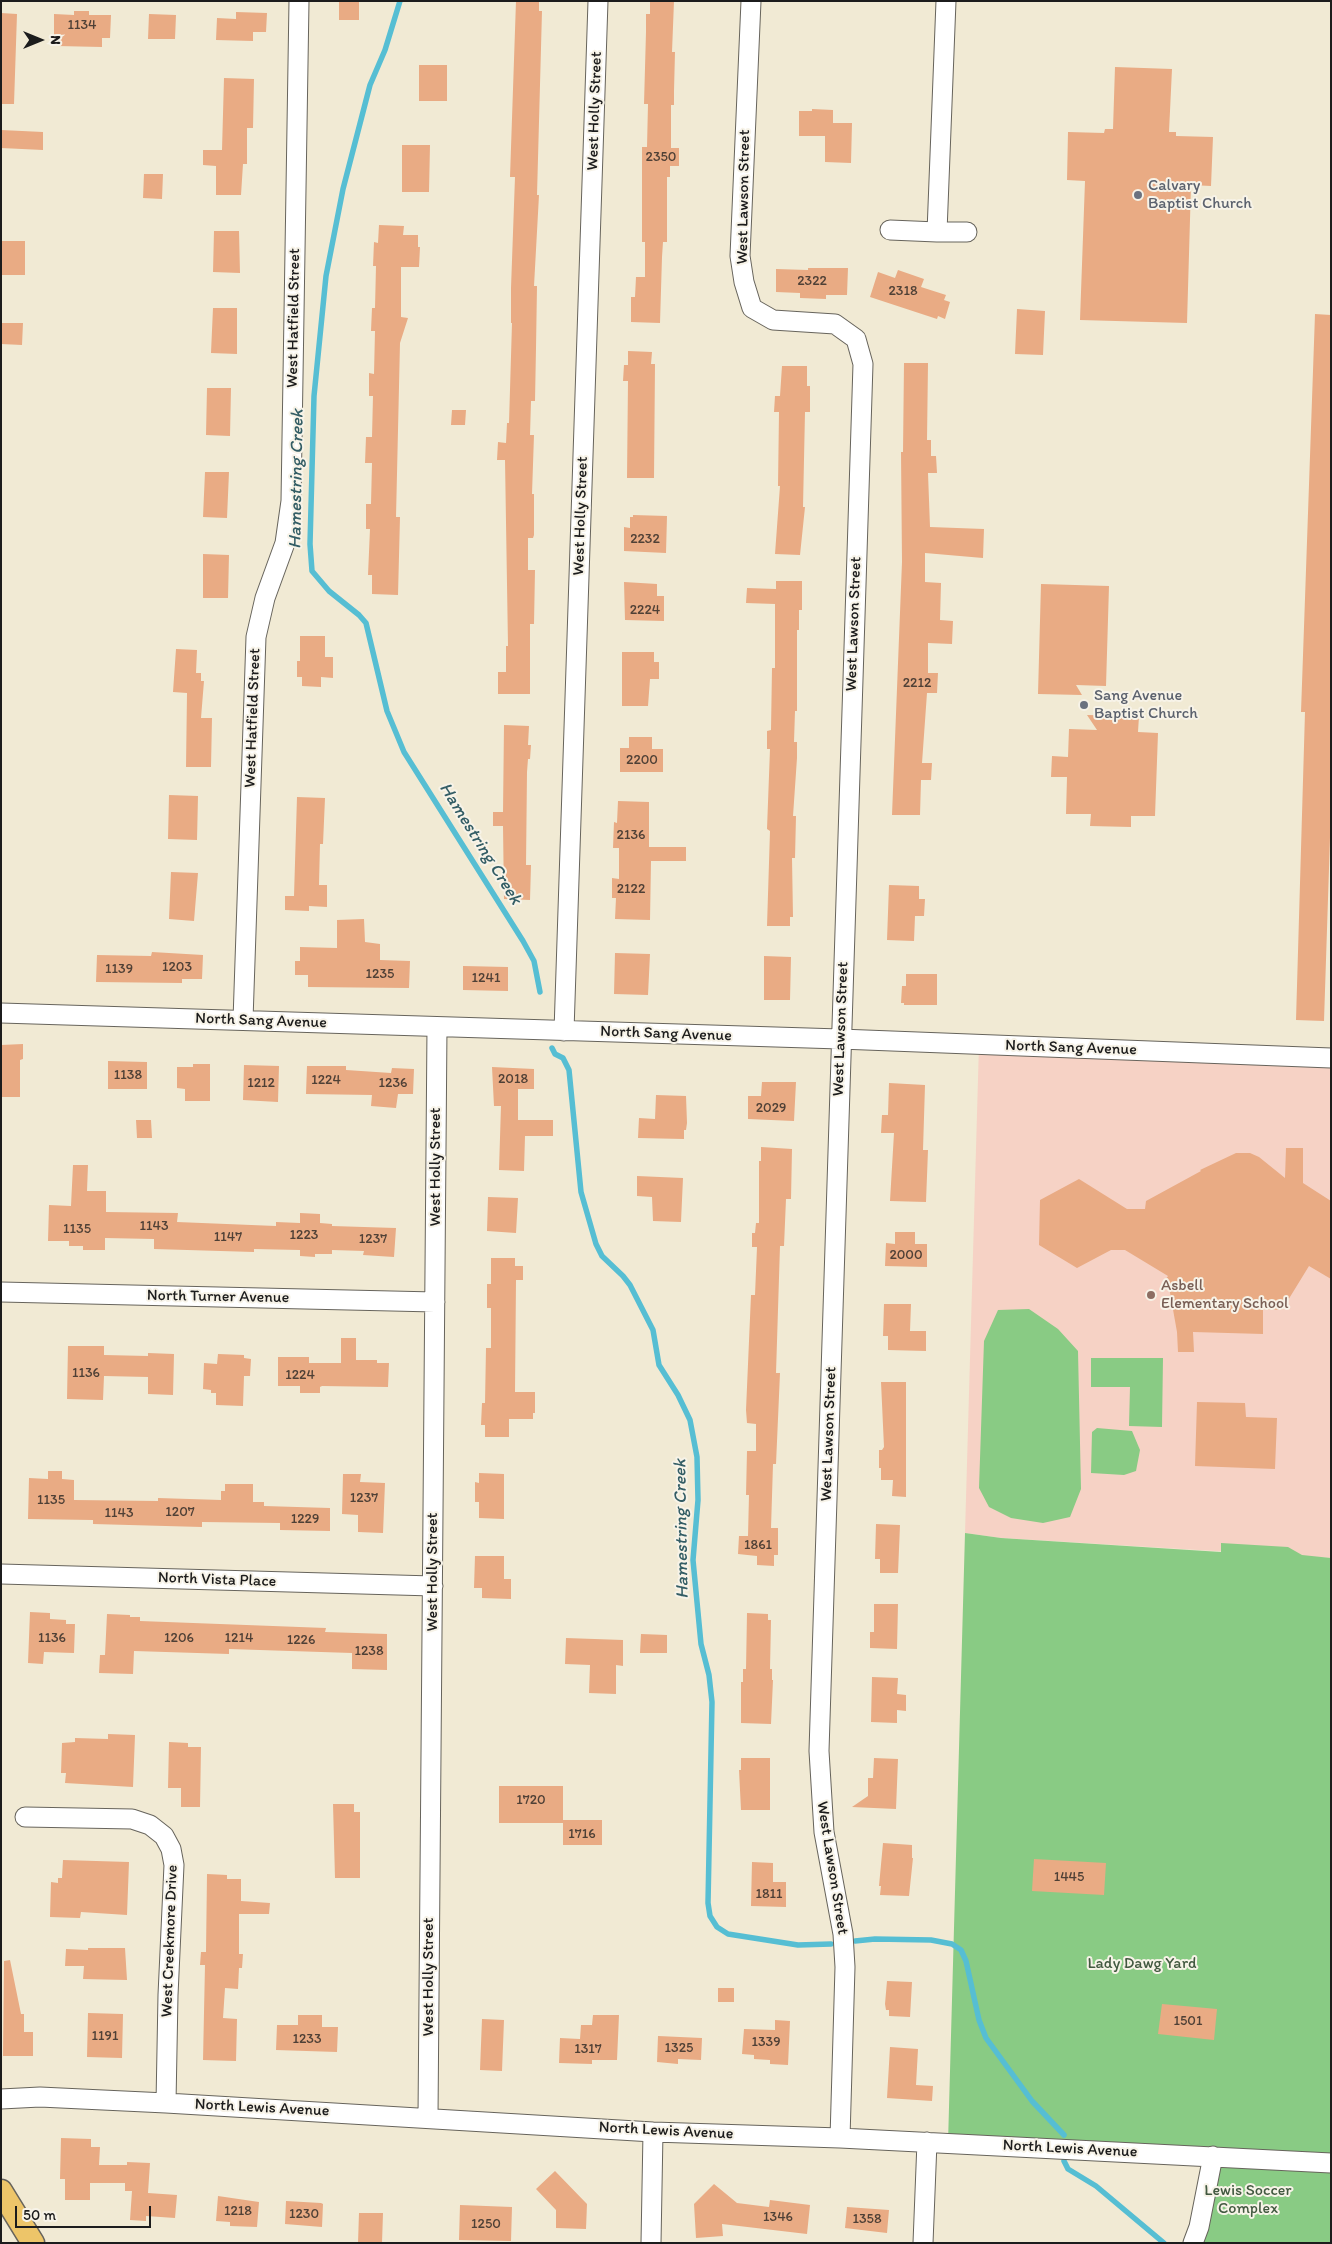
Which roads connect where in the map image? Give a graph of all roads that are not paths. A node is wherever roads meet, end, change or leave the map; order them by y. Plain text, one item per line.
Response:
1 (299, 1) edge
2 (598, 1) edge
3 (751, 1) edge
4 (946, 1) edge
5 (890, 230) dead end
6 (937, 232) junction
7 (967, 232) dead end
8 (1, 1013) edge
9 (243, 1020) junction
10 (436, 1027) junction
11 (564, 1031) junction
12 (840, 1039) junction
13 (1331, 1058) edge
14 (1, 1292) edge
15 (435, 1302) junction
16 (1, 1574) edge
17 (433, 1586) junction
18 (25, 1817) dead end
19 (1, 2099) edge
20 (166, 2103) junction
21 (428, 2117) junction
22 (654, 2132) junction
23 (840, 2138) junction
24 (927, 2142) junction
25 (1213, 2156) junction
26 (1331, 2163) edge
27 (1, 2191) edge
28 (33, 2243) edge
29 (651, 2243) edge
30 (923, 2243) edge
31 (1192, 2243) edge

1 - 9 street, West Hatfield Street
2 - 11 street, West Holly Street
3 - 12 street, West Lawson Street
4 - 6 street
5 - 6 street
6 - 7 street
8 - 9 street, North Sang Avenue
9 - 10 street, North Sang Avenue
10 - 11 street, North Sang Avenue
10 - 15 street, West Holly Street
11 - 12 street, North Sang Avenue
12 - 13 street, North Sang Avenue
12 - 23 street, West Lawson Street
14 - 15 street, North Turner Avenue
15 - 17 street, West Holly Street
16 - 17 street, North Vista Place
17 - 21 street, West Holly Street
18 - 20 street, West Creekmore Drive
19 - 20 street, North Lewis Avenue
20 - 21 street, North Lewis Avenue
21 - 22 street, North Lewis Avenue
22 - 23 street, North Lewis Avenue
22 - 29 street
23 - 24 street, North Lewis Avenue
24 - 25 street, North Lewis Avenue
24 - 30 street
25 - 26 street, North Lewis Avenue
25 - 31 street
27 - 28 main road

